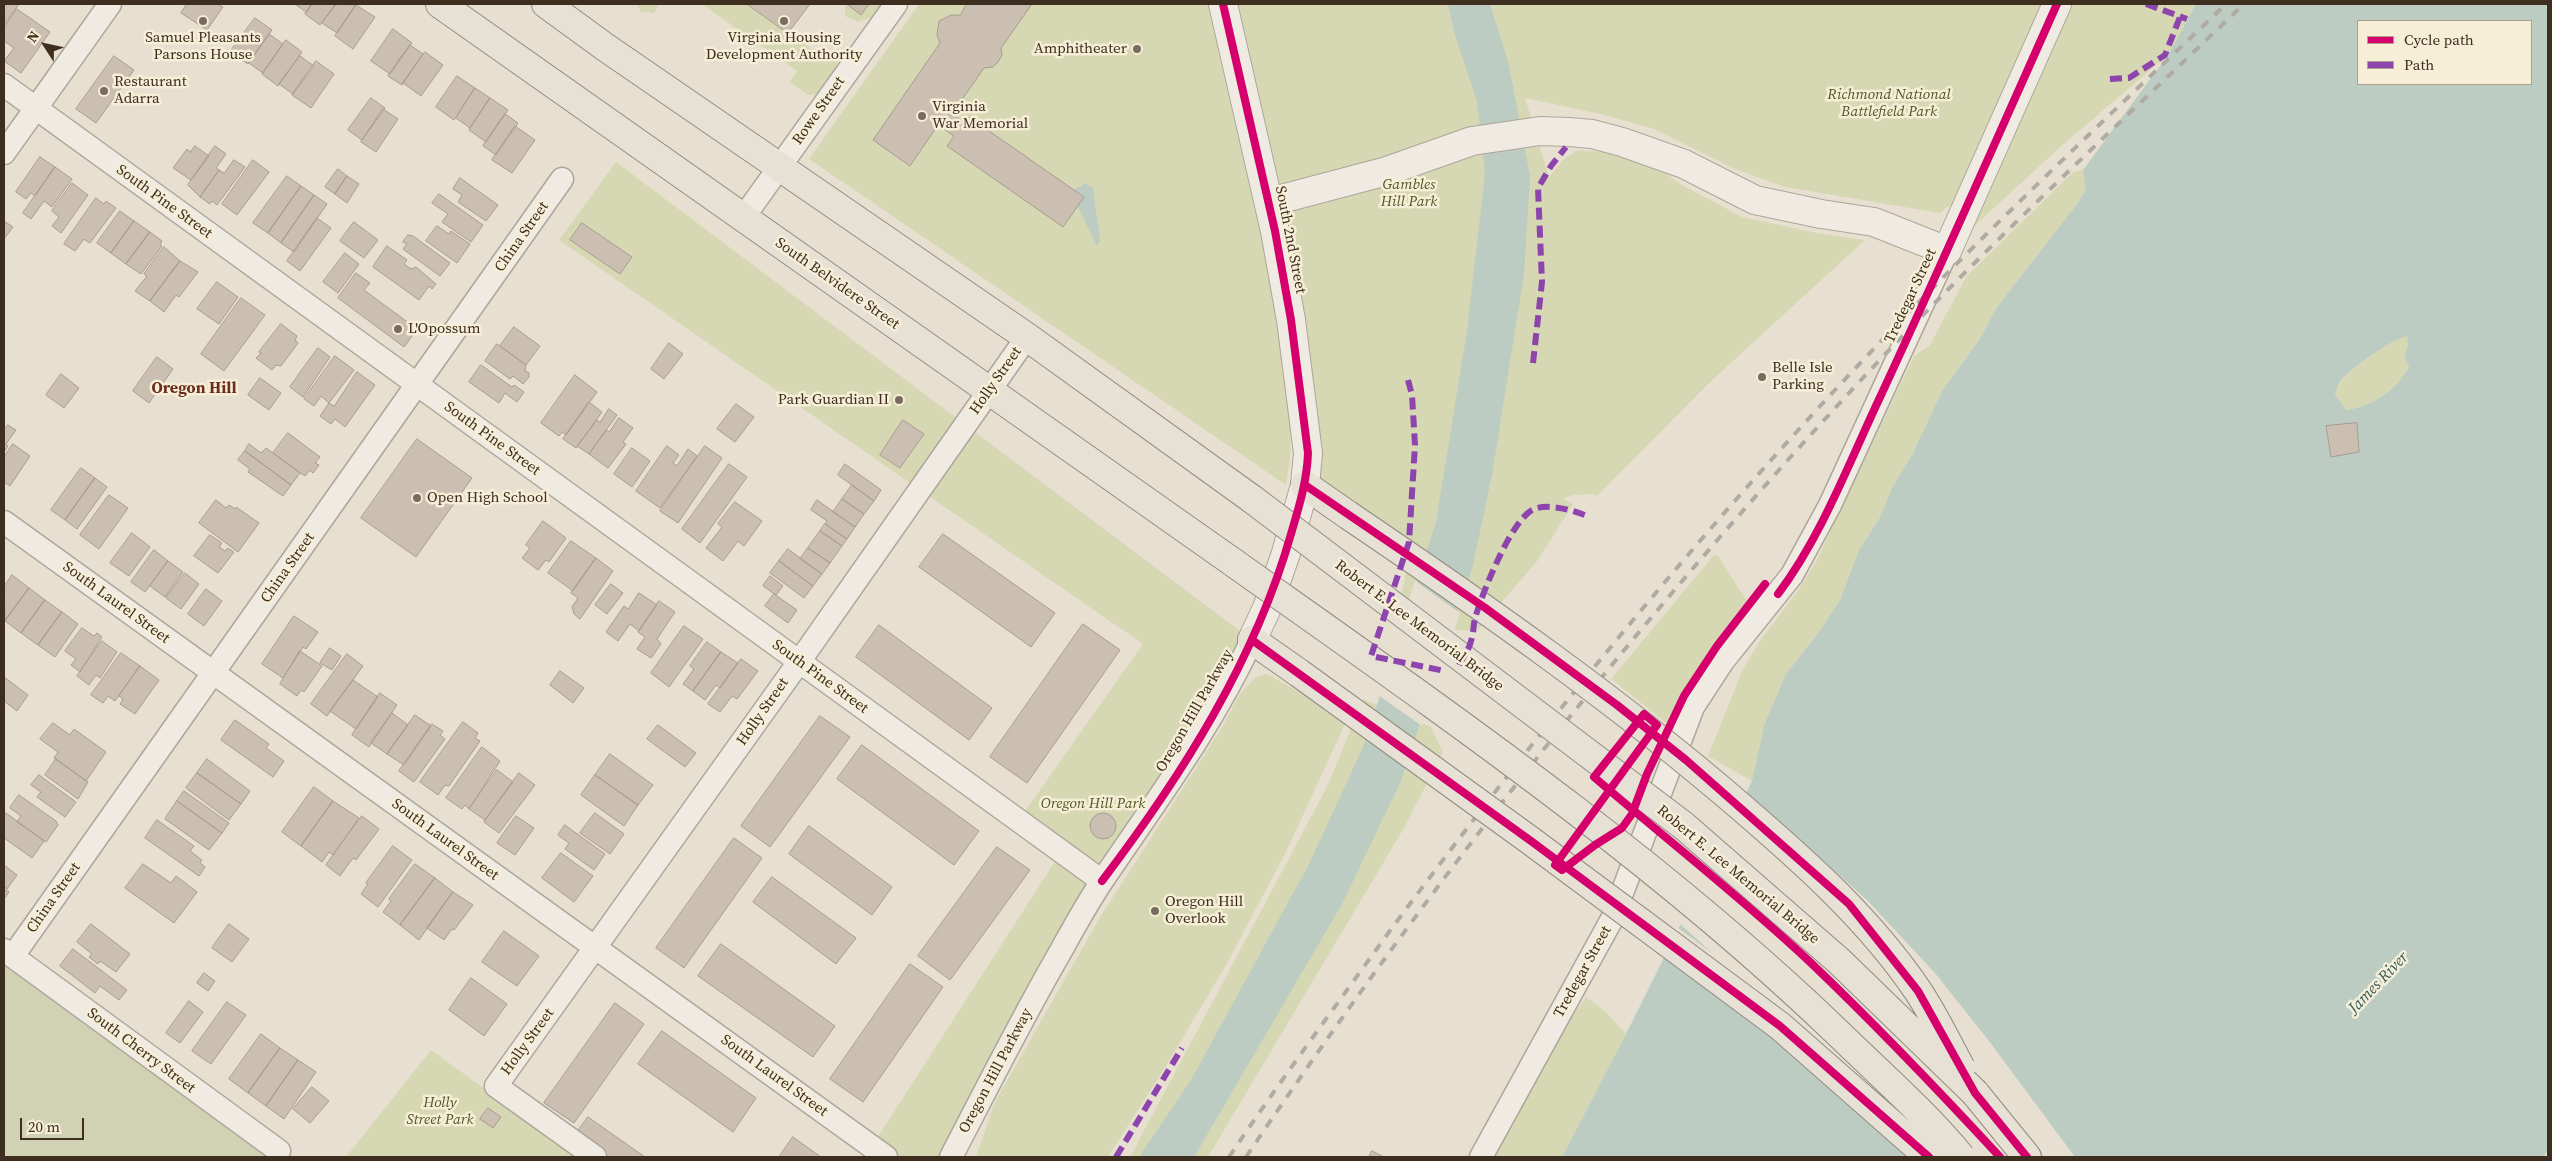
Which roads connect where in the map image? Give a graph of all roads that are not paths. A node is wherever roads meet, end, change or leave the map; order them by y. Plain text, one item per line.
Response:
1 (110, 4) edge
2 (440, 4) edge
3 (546, 4) edge
4 (896, 4) edge
5 (1223, 4) edge
6 (2057, 4) edge
7 (4, 86) edge
8 (36, 108) junction
9 (4, 153) edge
10 (780, 166) junction
11 (562, 179) dead end
12 (1270, 202) junction
13 (743, 218) junction
14 (1947, 251) junction
15 (1027, 337) junction
16 (418, 385) junction
17 (989, 391) junction
18 (1305, 485) junction
19 (4, 522) edge
20 (1252, 640) junction
21 (799, 662) junction
22 (213, 673) junction
23 (1102, 881) junction
24 (596, 948) junction
25 (8, 953) edge
26 (1975, 1093) junction
27 (279, 1151) dead end
28 (595, 1157) edge
29 (886, 1157) edge
30 (951, 1157) edge
31 (1481, 1157) edge
32 (1929, 1157) edge
33 (1961, 1157) edge
34 (2027, 1157) edge

1 - 8 street
2 - 13 main road, South Belvidere Street
3 - 10 main road
4 - 10 street, Rowe Street
5 - 12 street, South 2nd Street
6 - 14 street, Tredegar Street
7 - 8 street, South Pine Street
8 - 9 street
8 - 16 street, South Pine Street
10 - 13 street, Rowe Street
10 - 15 main road
11 - 16 street, China Street
12 - 14 street
12 - 18 street, South 2nd Street
13 - 17 main road, South Belvidere Street
14 - 31 street, Tredegar Street
15 - 17 street, Holly Street
15 - 26 main road, Robert E. Lee Memorial Bridge, bridge
16 - 21 street, South Pine Street
16 - 22 street, China Street
17 - 21 street, Holly Street
17 - 33 main road, South Belvidere Street, bridge
18 - 20 street, Oregon Hill Parkway
18 - 26 main road, bridge
19 - 22 street, South Laurel Street
20 - 23 street, Oregon Hill Parkway
20 - 32 main road, bridge
21 - 23 street, South Pine Street
21 - 24 street, Holly Street
22 - 24 street, South Laurel Street
22 - 25 street, China Street
23 - 30 street, Oregon Hill Parkway
24 - 28 street, Holly Street
24 - 29 street, South Laurel Street
25 - 27 street, South Cherry Street
26 - 34 main road, Robert E. Lee Memorial Bridge

